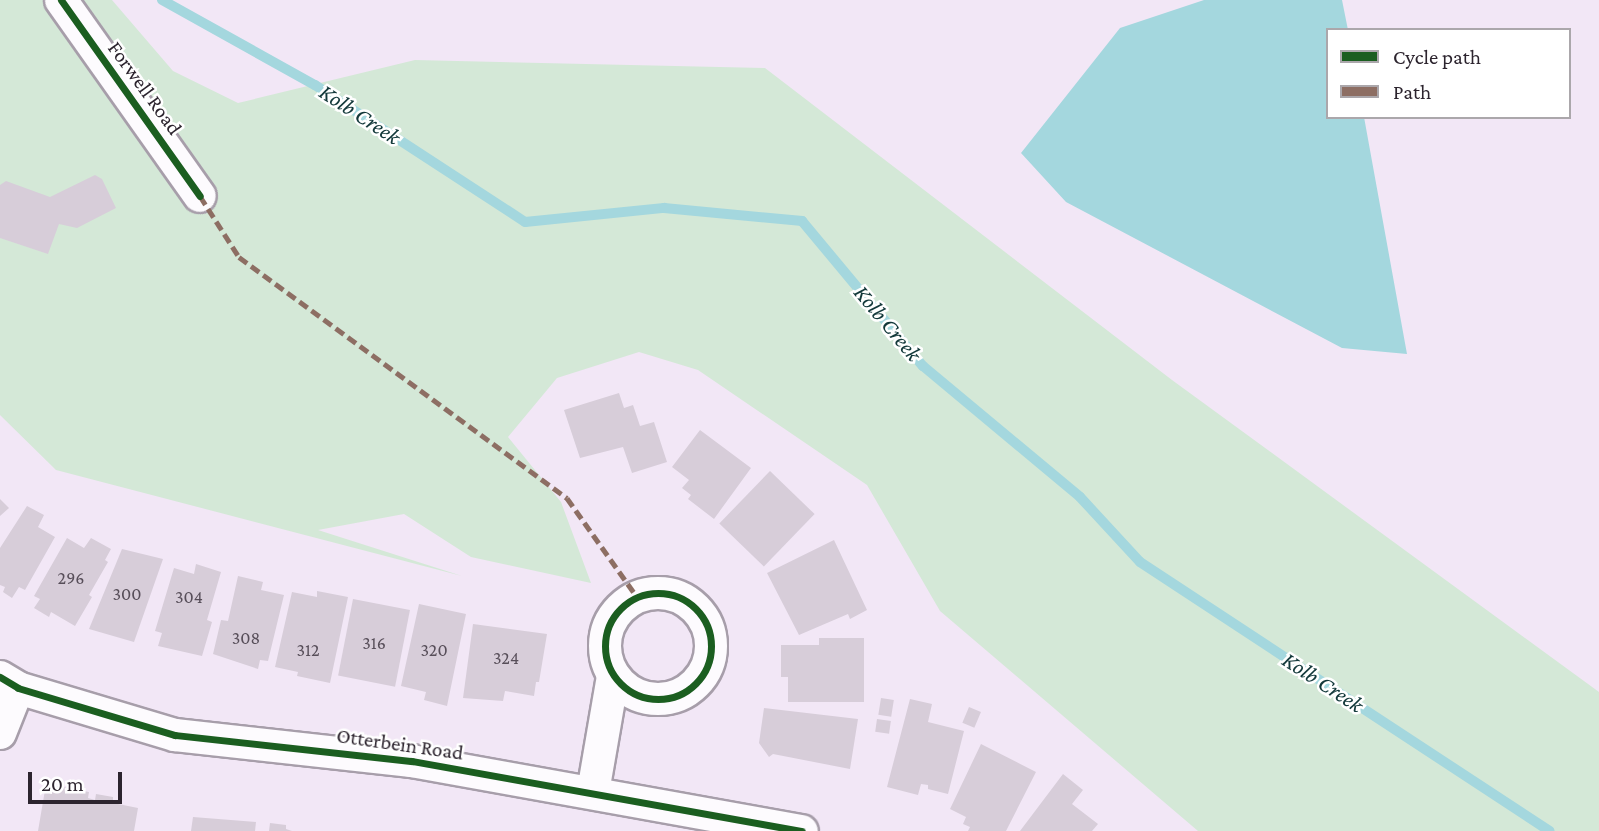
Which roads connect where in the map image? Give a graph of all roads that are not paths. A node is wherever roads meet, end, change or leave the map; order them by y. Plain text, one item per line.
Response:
1 (66, 8) edge
2 (200, 196) dead end
3 (613, 676) dead end
4 (9, 682) edge
5 (0, 733) edge
6 (593, 792) junction
7 (802, 831) edge

1 - 2 street, Forwell Road
3 - 6 street
4 - 5 street
4 - 6 street, Otterbein Road
6 - 7 street, Otterbein Road

